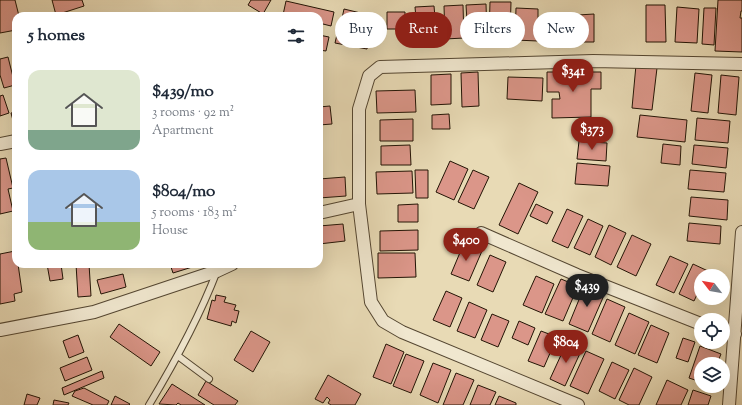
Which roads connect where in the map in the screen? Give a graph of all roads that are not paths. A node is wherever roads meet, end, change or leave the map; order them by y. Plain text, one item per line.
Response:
1 (742, 64) edge
2 (12, 142) edge
3 (0, 144) edge
4 (359, 204) junction
5 (323, 212) edge
6 (742, 232) edge
7 (481, 233) dead end
8 (223, 268) edge
9 (217, 271) junction
10 (694, 321) edge
11 (730, 324) edge
12 (0, 330) edge
13 (729, 349) edge
14 (178, 356) junction
15 (209, 378) dead end
16 (149, 405) edge
17 (578, 405) edge
18 (729, 405) edge

1 - 4 street
2 - 3 street
4 - 5 street
4 - 17 street
6 - 11 street
7 - 10 street
8 - 9 street
9 - 12 street
9 - 14 lane
13 - 18 street
14 - 15 lane
14 - 16 lane

